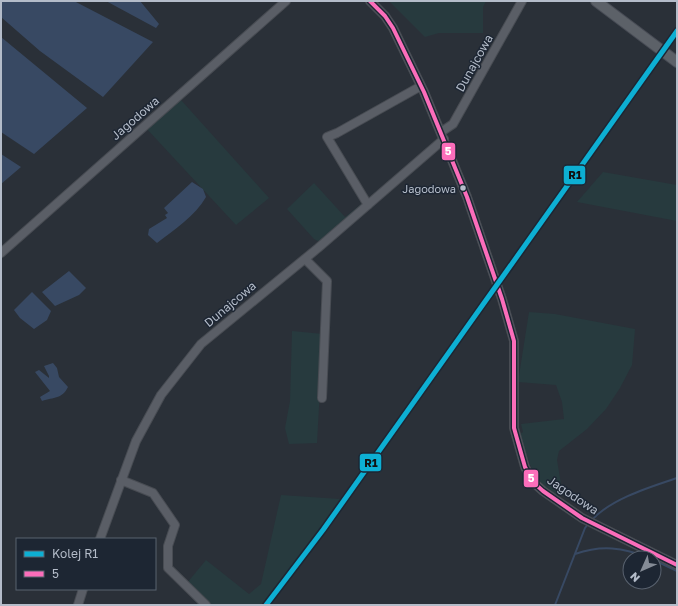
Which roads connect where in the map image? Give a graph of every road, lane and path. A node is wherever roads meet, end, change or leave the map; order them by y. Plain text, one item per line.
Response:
1 (286, 1) edge
2 (370, 1) edge
3 (522, 1) edge
4 (596, 1) edge
5 (677, 62) edge
6 (421, 86) junction
7 (442, 136) junction
8 (368, 205) junction
9 (1, 253) edge
10 (305, 259) junction
11 (322, 398) dead end
12 (121, 480) junction
13 (100, 538) edge
14 (677, 565) edge
15 (83, 590) edge
16 (78, 605) edge
17 (206, 605) edge

1 - 9 street, Jagodowa
2 - 6 street, Jagodowa
3 - 7 street, Dunajcowa
4 - 5 main road
6 - 7 street, Jagodowa
6 - 8 street
7 - 8 street, Dunajcowa
7 - 14 street, Jagodowa
8 - 10 street, Dunajcowa
10 - 11 street
10 - 12 street, Dunajcowa
12 - 13 street, Dunajcowa
12 - 17 street
15 - 16 street

